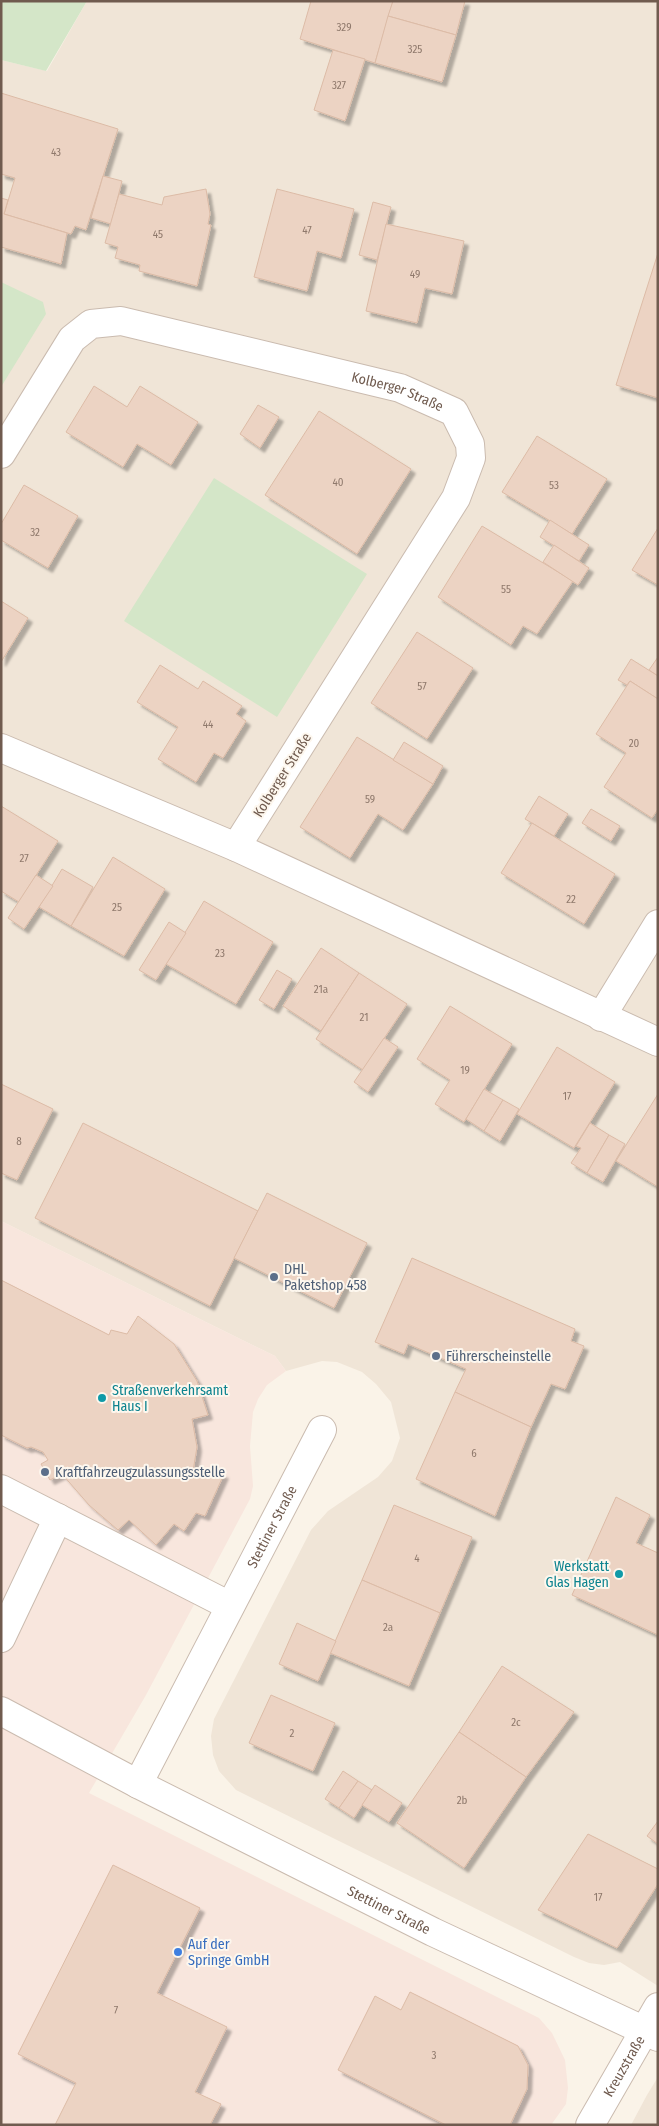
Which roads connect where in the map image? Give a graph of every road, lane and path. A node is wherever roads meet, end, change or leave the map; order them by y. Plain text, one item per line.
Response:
1 (1, 454) edge
2 (1, 748) edge
3 (236, 847) junction
4 (658, 924) edge
5 (601, 1017) junction
6 (658, 1042) edge
7 (322, 1430) dead end
8 (1, 1489) edge
9 (58, 1518) junction
10 (230, 1606) junction
11 (1, 1638) edge
12 (1, 1711) edge
13 (138, 1784) junction
14 (653, 2025) edge
15 (590, 2125) edge

1 - 3 street, Kolberger Straße
2 - 3 street
3 - 5 street
4 - 5 street
5 - 6 street
7 - 10 street, Stettiner Straße
8 - 9 street
9 - 10 street
9 - 11 street
10 - 13 street, Stettiner Straße
12 - 13 street, Stettiner Straße
13 - 14 street, Stettiner Straße
14 - 15 street, Kreuzstraße

